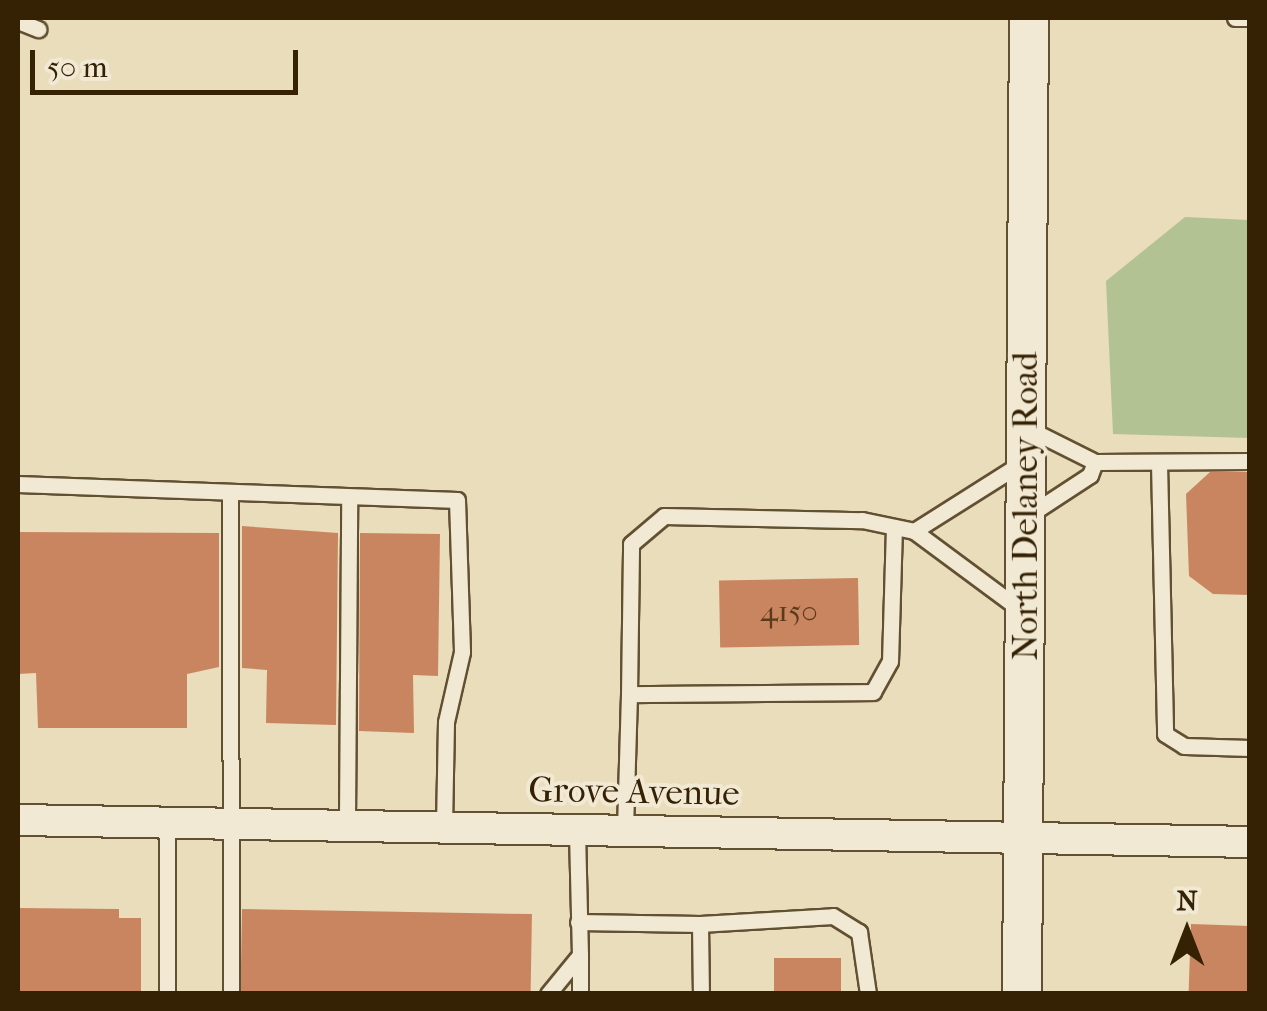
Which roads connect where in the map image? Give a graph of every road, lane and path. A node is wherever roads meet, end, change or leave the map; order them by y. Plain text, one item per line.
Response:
1 (1029, 18) edge
2 (1235, 18) edge
3 (1250, 18) edge
4 (18, 21) edge
5 (38, 29) dead end
6 (1026, 444) junction
7 (1250, 461) edge
8 (1095, 462) junction
9 (1159, 463) junction
10 (18, 484) edge
11 (230, 494) junction
12 (349, 498) junction
13 (1026, 517) junction
14 (894, 527) junction
15 (914, 531) junction
16 (1025, 614) junction
17 (630, 694) junction
18 (1250, 748) edge
19 (18, 820) edge
20 (347, 820) junction
21 (168, 822) junction
22 (232, 823) junction
23 (444, 826) junction
24 (576, 828) junction
25 (625, 829) junction
26 (1024, 836) junction
27 (1250, 842) edge
28 (578, 922) junction
29 (700, 924) junction
30 (580, 956) junction
31 (167, 994) edge
32 (232, 994) edge
33 (548, 994) edge
34 (580, 994) edge
35 (701, 994) edge
36 (868, 994) edge
37 (1022, 994) edge

1 - 6 street, North Delaney Road
2 - 3 lane
4 - 5 lane
6 - 8 lane
6 - 13 street, North Delaney Road
6 - 15 lane
7 - 9 lane
8 - 9 lane
8 - 13 lane
9 - 18 lane
10 - 11 lane
11 - 12 lane
11 - 22 lane
12 - 20 lane
12 - 23 lane
13 - 16 street, North Delaney Road
14 - 15 lane
14 - 17 lane
14 - 17 lane
15 - 16 lane
16 - 26 street, North Delaney Road
17 - 25 lane
19 - 21 street, Grove Avenue
20 - 22 street, Grove Avenue
20 - 23 street, Grove Avenue
21 - 22 street, Grove Avenue
21 - 31 lane
22 - 32 lane
23 - 24 street, Grove Avenue
24 - 25 street, Grove Avenue
24 - 28 lane
25 - 26 street, Grove Avenue
26 - 27 street, Grove Avenue
26 - 37 street, North Delaney Road
28 - 29 lane
28 - 30 lane
29 - 35 lane
29 - 36 lane
30 - 33 lane
30 - 34 lane

